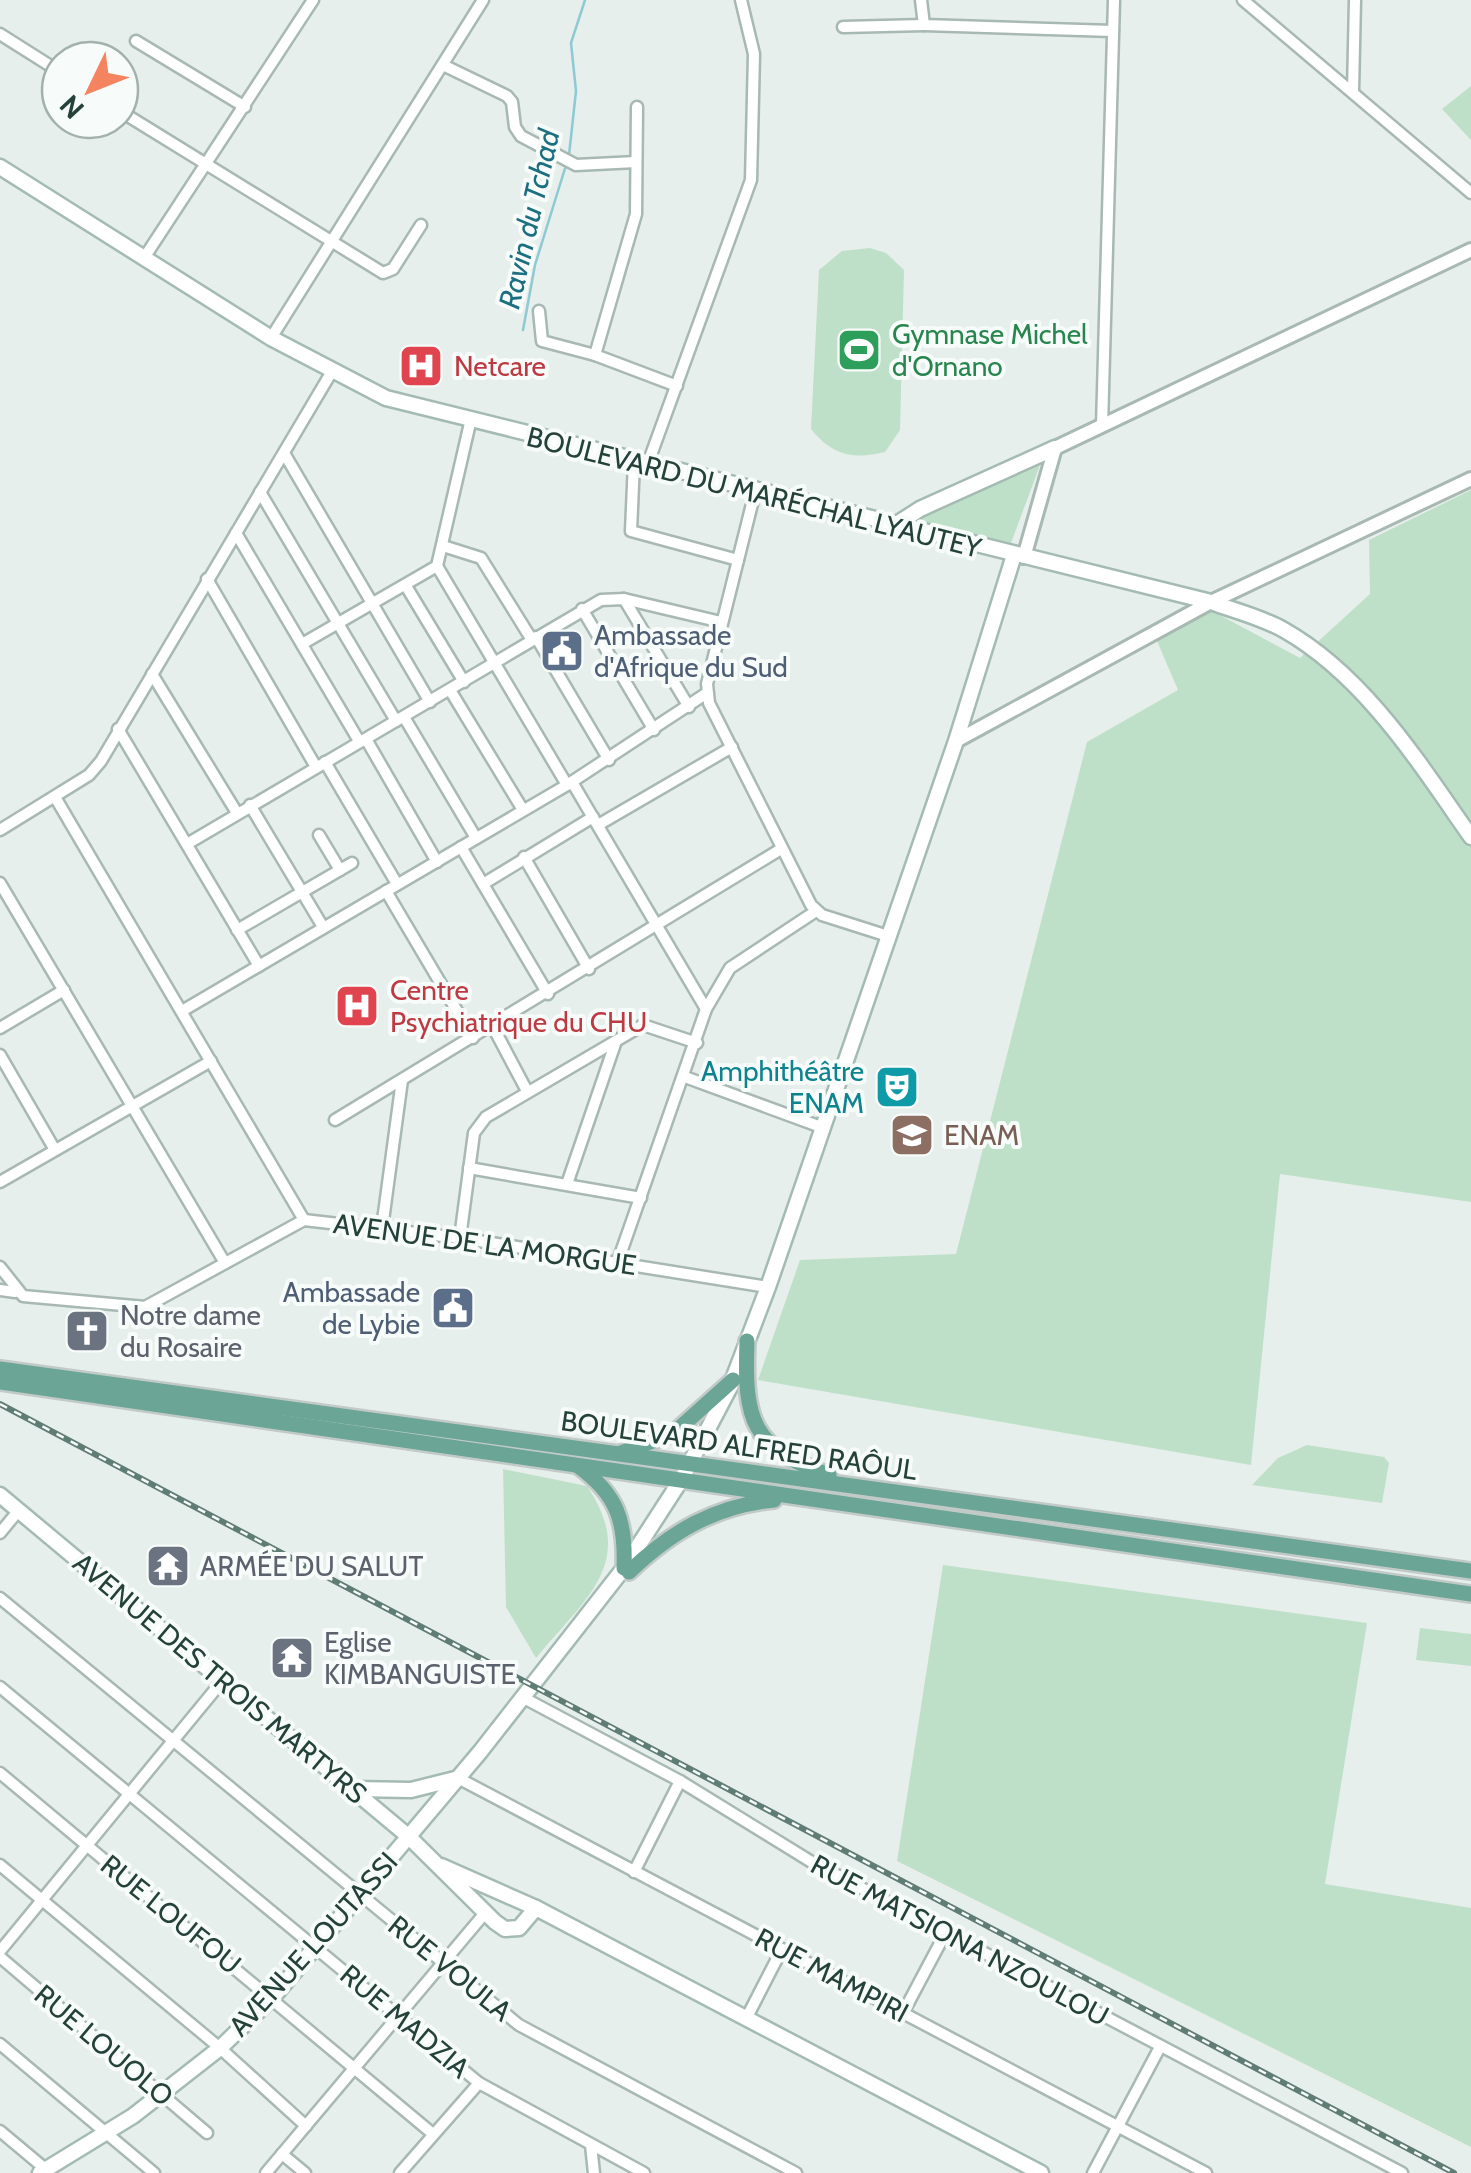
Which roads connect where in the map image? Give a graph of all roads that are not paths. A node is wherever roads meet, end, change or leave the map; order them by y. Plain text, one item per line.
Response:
1 (313, 0) edge
2 (484, 0) edge
3 (742, 0) edge
4 (921, 0) edge
5 (1114, 0) edge
6 (1243, 0) edge
7 (1354, 0) edge
8 (924, 25) junction
9 (844, 27) dead end
10 (1113, 30) junction
11 (0, 34) edge
12 (140, 43) edge
13 (40, 59) edge
14 (443, 65) junction
15 (1353, 92) junction
16 (245, 107) junction
17 (637, 107) dead end
18 (140, 124) edge
19 (636, 162) junction
20 (0, 166) edge
21 (208, 167) junction
22 (1471, 193) edge
23 (422, 225) dead end
24 (332, 242) junction
25 (1471, 250) edge
26 (144, 258) junction
27 (539, 311) dead end
28 (271, 338) junction
29 (595, 355) junction
30 (331, 373) junction
31 (677, 386) junction
32 (470, 423) junction
33 (1102, 426) junction
34 (1055, 448) junction
35 (284, 453) junction
36 (640, 464) junction
37 (1471, 479) edge
38 (260, 492) junction
39 (755, 492) junction
40 (895, 525) junction
41 (236, 534) junction
42 (443, 546) junction
43 (993, 550) junction
44 (1019, 556) junction
45 (738, 560) junction
46 (436, 566) junction
47 (1008, 574) junction
48 (207, 579) junction
49 (406, 586) junction
50 (624, 599) junction
51 (1211, 602) junction
52 (1002, 603) junction
53 (372, 607) junction
54 (582, 609) junction
55 (722, 622) junction
56 (339, 625) junction
57 (534, 639) junction
58 (302, 644) junction
59 (494, 662) junction
60 (152, 674) junction
61 (464, 682) junction
62 (450, 690) junction
63 (707, 693) junction
64 (430, 702) junction
65 (688, 707) junction
66 (400, 719) junction
67 (118, 729) junction
68 (654, 730) junction
69 (363, 740) junction
70 (956, 741) junction
71 (732, 747) junction
72 (609, 760) junction
73 (320, 764) junction
74 (570, 784) junction
75 (55, 797) junction
76 (250, 805) junction
77 (522, 810) junction
78 (237, 813) junction
79 (595, 821) junction
80 (0, 830) edge
81 (319, 834) dead end
82 (476, 838) junction
83 (1471, 838) edge
84 (187, 844) junction
85 (461, 847) junction
86 (781, 849) junction
87 (524, 857) junction
88 (436, 862) junction
89 (352, 863) dead end
90 (340, 870) junction
91 (0, 883) edge
92 (483, 884) junction
93 (392, 888) junction
94 (303, 893) junction
95 (816, 911) junction
96 (658, 926) junction
97 (323, 927) junction
98 (238, 930) junction
99 (888, 936) junction
100 (259, 966) junction
101 (589, 969) junction
102 (64, 990) junction
103 (548, 994) junction
104 (706, 1009) junction
105 (182, 1011) junction
106 (493, 1027) junction
107 (0, 1028) edge
108 (473, 1038) junction
109 (616, 1040) junction
110 (696, 1044) junction
111 (0, 1055) edge
112 (211, 1061) junction
113 (684, 1077) junction
114 (402, 1080) junction
115 (527, 1091) junction
116 (133, 1104) junction
117 (335, 1120) dead end
118 (821, 1127) junction
119 (56, 1150) junction
120 (469, 1168) junction
121 (0, 1182) edge
122 (567, 1184) junction
123 (642, 1198) junction
124 (304, 1220) junction
125 (382, 1228) junction
126 (460, 1238) junction
127 (618, 1262) junction
128 (225, 1263) junction
129 (0, 1267) edge
130 (768, 1286) junction
131 (0, 1290) edge
132 (16, 1292) junction
133 (748, 1341) junction
134 (2, 1378) edge
135 (733, 1380) junction
136 (616, 1454) junction
137 (575, 1464) junction
138 (695, 1464) junction
139 (685, 1481) junction
140 (862, 1486) junction
141 (0, 1494) edge
142 (799, 1498) junction
143 (19, 1510) junction
144 (0, 1533) edge
145 (626, 1570) junction
146 (1471, 1572) edge
147 (1471, 1594) edge
148 (0, 1598) edge
149 (224, 1680) junction
150 (0, 1686) edge
151 (522, 1698) junction
152 (172, 1742) junction
153 (0, 1774) edge
154 (458, 1778) junction
155 (680, 1782) junction
156 (352, 1789) junction
157 (130, 1794) junction
158 (408, 1836) junction
159 (88, 1846) junction
160 (0, 1865) edge
161 (438, 1865) junction
162 (634, 1872) junction
163 (360, 1895) junction
164 (43, 1900) junction
165 (536, 1908) junction
166 (484, 1913) junction
167 (946, 1932) junction
168 (317, 1948) junction
169 (782, 1949) junction
170 (0, 1954) edge
171 (444, 1964) junction
172 (272, 1997) junction
173 (904, 2013) junction
174 (399, 2015) junction
175 (746, 2019) junction
176 (0, 2044) edge
177 (1160, 2047) junction
178 (220, 2048) junction
179 (356, 2070) junction
180 (479, 2082) junction
181 (162, 2094) junction
182 (306, 2126) junction
183 (1118, 2126) junction
184 (0, 2132) edge
185 (108, 2134) junction
186 (207, 2134) dead end
187 (433, 2134) junction
188 (591, 2145) junction
189 (282, 2154) junction
190 (596, 2170) edge
191 (45, 2172) edge
192 (154, 2173) edge
193 (266, 2173) edge
194 (305, 2173) edge
195 (400, 2173) edge
196 (644, 2173) edge
197 (796, 2173) edge
198 (1042, 2173) edge
199 (1094, 2173) edge
200 (1206, 2173) edge
201 (1402, 2173) edge

1 - 16 street
2 - 14 street
3 - 31 street
4 - 8 street
5 - 10 street
6 - 15 street
7 - 15 street
8 - 9 street
8 - 10 street
10 - 33 street
11 - 13 street
12 - 16 street
14 - 19 street
14 - 24 street
15 - 22 street
16 - 21 street
17 - 19 street
18 - 21 street
19 - 29 street
20 - 26 main road, BOULEVARD DU MARÉCHAL LYAUTEY
21 - 24 street
21 - 26 street
23 - 24 street
24 - 28 street
25 - 33 street
26 - 28 main road, BOULEVARD DU MARÉCHAL LYAUTEY
27 - 29 street
28 - 30 main road, BOULEVARD DU MARÉCHAL LYAUTEY
29 - 31 street
30 - 32 main road, BOULEVARD DU MARÉCHAL LYAUTEY
30 - 35 street
31 - 36 street
32 - 36 main road, BOULEVARD DU MARÉCHAL LYAUTEY
32 - 42 street
33 - 34 street
34 - 40 main road
34 - 44 street
35 - 38 street
35 - 53 street
36 - 39 main road, BOULEVARD DU MARÉCHAL LYAUTEY
36 - 45 street
37 - 51 street
38 - 41 street
38 - 56 street
39 - 40 main road, BOULEVARD DU MARÉCHAL LYAUTEY
39 - 45 street
40 - 43 main road, BOULEVARD DU MARÉCHAL LYAUTEY
41 - 48 street
41 - 58 street
42 - 46 street
42 - 57 street
43 - 44 main road, BOULEVARD DU MARÉCHAL LYAUTEY
43 - 47 main road
44 - 47 main road
44 - 51 main road, BOULEVARD DU MARÉCHAL LYAUTEY
44 - 52 main road
45 - 55 street
46 - 49 street
46 - 59 street
47 - 52 main road
48 - 60 street
48 - 73 street
49 - 53 street
49 - 61 street
50 - 54 street
50 - 55 street
50 - 65 street
51 - 70 street
51 - 83 main road, BOULEVARD DU MARÉCHAL LYAUTEY
52 - 70 main road, AVENUE LOUTASSI
53 - 56 street
53 - 64 street
54 - 57 street
54 - 68 street
55 - 63 street
56 - 58 street
56 - 66 street
57 - 59 street
57 - 72 street
58 - 69 street
59 - 61 street
59 - 74 street
60 - 67 street
60 - 78 street
61 - 62 street
62 - 64 street
62 - 77 street
63 - 65 street
63 - 71 street
64 - 66 street
65 - 68 street
66 - 69 street
66 - 82 street
67 - 75 street
67 - 84 street
68 - 72 street
69 - 73 street
69 - 88 street
70 - 99 main road, AVENUE LOUTASSI
71 - 79 street
71 - 86 street
72 - 74 street
73 - 76 street
73 - 93 street
74 - 77 street
74 - 79 street
75 - 80 street
75 - 105 street
76 - 78 street
76 - 94 street
77 - 82 street
78 - 84 street
79 - 87 street
79 - 96 street
81 - 90 street
82 - 85 street
84 - 98 street
85 - 88 street
85 - 92 street
86 - 95 street
86 - 96 street
87 - 92 street
87 - 101 street
88 - 93 street
89 - 90 street
90 - 94 street
91 - 102 street
92 - 103 street
93 - 97 street
93 - 108 street
94 - 97 street
94 - 98 street
95 - 99 street
95 - 104 street
96 - 101 street
96 - 104 street
97 - 100 street
98 - 100 street
99 - 118 main road, AVENUE LOUTASSI
100 - 105 street
101 - 103 street
102 - 107 street
102 - 116 street
103 - 106 street
104 - 110 street
105 - 112 street
106 - 108 street
106 - 115 street
108 - 114 street
109 - 110 street
109 - 115 street
109 - 122 street
110 - 113 street
111 - 119 street
112 - 116 street
112 - 124 street
113 - 118 street
113 - 123 street
114 - 117 street
114 - 125 street
115 - 120 street
116 - 119 street
116 - 128 street
118 - 130 main road, AVENUE LOUTASSI
119 - 121 street
120 - 122 street
120 - 126 street
122 - 123 street
123 - 127 street
124 - 125 street, AVENUE DE LA MORGUE
124 - 128 street, AVENUE DE LA MORGUE
125 - 126 street, AVENUE DE LA MORGUE
126 - 127 street, AVENUE DE LA MORGUE
127 - 130 street, AVENUE DE LA MORGUE
128 - 132 street, AVENUE DE LA MORGUE
129 - 132 street
130 - 133 main road, AVENUE LOUTASSI
131 - 132 street, AVENUE DE LA MORGUE
133 - 135 main road, AVENUE LOUTASSI
133 - 140 main road
134 - 136 main road, BOULEVARD ALFRED RAÔUL
134 - 137 main road, BOULEVARD ALFRED RAÔUL
135 - 136 main road
135 - 138 main road, AVENUE LOUTASSI
136 - 138 main road, BOULEVARD ALFRED RAÔUL
137 - 139 main road, BOULEVARD ALFRED RAÔUL
137 - 145 main road
138 - 139 main road, AVENUE LOUTASSI
138 - 140 main road, BOULEVARD ALFRED RAÔUL
139 - 142 main road, BOULEVARD ALFRED RAÔUL
139 - 145 main road, AVENUE LOUTASSI
140 - 146 main road, BOULEVARD ALFRED RAÔUL
141 - 143 main road, AVENUE DES TROIS MARTYRS
142 - 145 main road
142 - 147 main road, BOULEVARD ALFRED RAÔUL
143 - 144 street
143 - 149 main road, AVENUE DES TROIS MARTYRS
145 - 151 main road, AVENUE LOUTASSI
148 - 152 street, RUE VOULA
149 - 152 street
149 - 156 main road, AVENUE DES TROIS MARTYRS
150 - 157 street, RUE MADZIA
151 - 154 main road, AVENUE LOUTASSI
151 - 155 street, RUE MATSIONA NZOULOU
152 - 157 street
152 - 163 street, RUE VOULA
153 - 159 street, RUE LOUFOU
154 - 156 main road
154 - 158 main road, AVENUE LOUTASSI
154 - 162 street, RUE MAMPIRI
155 - 162 street
155 - 167 street, RUE MATSIONA NZOULOU
156 - 158 main road, AVENUE DES TROIS MARTYRS
157 - 159 street
157 - 168 street, RUE MADZIA
158 - 161 main road, AVENUE DES TROIS MARTYRS
158 - 163 main road, AVENUE LOUTASSI
159 - 164 street
159 - 172 street, RUE LOUFOU
160 - 164 street
161 - 165 main road, AVENUE DES TROIS MARTYRS
161 - 166 main road, AVENUE DES TROIS MARTYRS
162 - 169 street, RUE MAMPIRI
163 - 168 main road, AVENUE LOUTASSI
163 - 171 street, RUE VOULA
164 - 170 street
164 - 178 street
165 - 166 main road
165 - 175 main road, AVENUE DES TROIS MARTYRS
166 - 171 street
167 - 173 street
167 - 177 street, RUE MATSIONA NZOULOU
168 - 172 main road, AVENUE LOUTASSI
168 - 174 street, RUE MADZIA
169 - 173 street, RUE MAMPIRI
169 - 175 street
170 - 181 street, RUE LOUOLO
171 - 174 street
171 - 197 street, RUE VOULA
172 - 178 main road, AVENUE LOUTASSI
172 - 179 street, RUE LOUFOU
173 - 183 street, RUE MAMPIRI
174 - 179 street
174 - 180 street, RUE MADZIA
175 - 198 main road, AVENUE DES TROIS MARTYRS
176 - 185 street
177 - 183 street
177 - 201 street, RUE MATSIONA NZOULOU
178 - 181 main road, AVENUE LOUTASSI
178 - 182 street
179 - 182 street
179 - 187 street, RUE LOUFOU
180 - 187 street
180 - 188 street, RUE MADZIA
181 - 185 main road, AVENUE LOUTASSI
181 - 186 street, RUE LOUOLO
182 - 189 street
183 - 199 street
183 - 200 street, RUE MAMPIRI
184 - 191 street
185 - 191 main road, AVENUE LOUTASSI
185 - 192 street
187 - 195 street
188 - 190 street
188 - 196 street, RUE MADZIA
189 - 193 street
189 - 194 street

